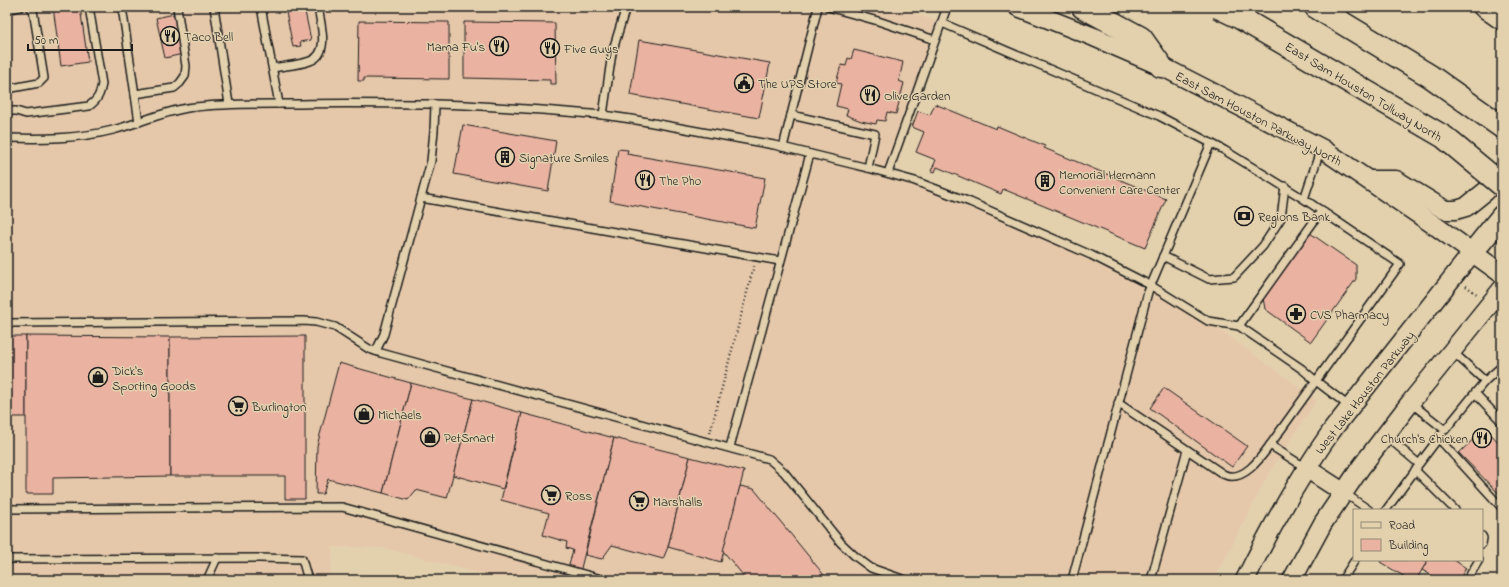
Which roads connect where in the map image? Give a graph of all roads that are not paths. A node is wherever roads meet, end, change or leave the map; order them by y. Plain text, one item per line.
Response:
1 (20, 7) edge
2 (30, 7) edge
3 (89, 7) edge
4 (122, 7) edge
5 (177, 7) edge
6 (214, 7) edge
7 (261, 7) edge
8 (318, 7) edge
9 (626, 7) edge
10 (818, 7) edge
11 (828, 7) edge
12 (947, 7) edge
13 (1018, 7) edge
14 (1083, 7) edge
15 (1218, 7) edge
16 (1316, 7) edge
17 (1482, 7) edge
18 (7, 10) edge
19 (1502, 21) edge
20 (942, 23) junction
21 (935, 40) junction
22 (1161, 66) junction
23 (273, 68) junction
24 (7, 89) edge
25 (135, 94) junction
26 (229, 104) junction
27 (279, 104) junction
28 (435, 104) junction
29 (7, 111) edge
30 (603, 115) junction
31 (791, 115) junction
32 (139, 122) junction
33 (1502, 127) edge
34 (7, 138) edge
35 (1211, 143) junction
36 (783, 147) junction
37 (1321, 148) junction
38 (810, 154) junction
39 (868, 168) junction
40 (1502, 171) edge
41 (888, 173) junction
42 (1369, 180) junction
43 (1502, 185) edge
44 (1285, 186) junction
45 (421, 198) junction
46 (1304, 199) junction
47 (1322, 210) junction
48 (1502, 216) edge
49 (1472, 253) junction
50 (1163, 256) junction
51 (780, 262) junction
52 (1502, 274) edge
53 (1150, 285) junction
54 (1502, 289) edge
55 (7, 323) edge
56 (1239, 326) junction
57 (376, 351) junction
58 (1452, 351) junction
59 (1502, 366) edge
60 (1485, 381) junction
61 (1316, 382) junction
62 (1475, 393) junction
63 (1118, 403) junction
64 (1410, 403) junction
65 (1351, 408) junction
66 (1502, 422) edge
67 (1445, 430) junction
68 (1385, 435) junction
69 (1439, 439) junction
70 (1270, 445) junction
71 (730, 447) junction
72 (1187, 450) junction
73 (1417, 467) junction
74 (1306, 468) junction
75 (1343, 492) junction
76 (1502, 508) edge
77 (7, 509) edge
78 (1368, 509) edge
79 (1387, 509) edge
80 (1454, 509) edge
81 (216, 558) junction
82 (7, 559) edge
83 (1354, 561) edge
84 (1478, 561) edge
85 (1345, 579) edge
86 (207, 580) edge
87 (308, 580) edge
88 (605, 580) edge
89 (905, 580) edge
90 (1072, 580) edge
91 (1151, 580) edge
92 (1245, 580) edge
93 (1292, 580) edge
94 (1468, 580) edge

1 - 18 lane
2 - 24 lane
3 - 29 lane
4 - 25 lane
5 - 25 lane
6 - 26 lane
7 - 23 lane
8 - 23 lane
9 - 30 lane
10 - 31 lane
11 - 21 lane
12 - 20 lane
13 - 22 main road, East Sam Houston Parkway North
14 - 22 highway
15 - 43 highway, East Sam Houston Tollway North, bridge
16 - 33 highway
17 - 19 main road
20 - 21 lane
20 - 35 lane
21 - 41 lane
22 - 37 main road, East Sam Houston Parkway North
23 - 27 lane
25 - 32 lane
26 - 27 lane
26 - 32 lane
27 - 28 lane
28 - 30 lane
28 - 45 lane
30 - 36 lane
31 - 36 lane
31 - 39 lane
32 - 34 lane
35 - 44 lane
35 - 50 lane
36 - 38 lane
37 - 42 main road, East Sam Houston Parkway North
37 - 46 lane
38 - 39 lane
38 - 51 lane
39 - 41 lane
40 - 42 main road
41 - 53 lane
42 - 49 main road, East Sam Houston Parkway North
44 - 46 lane
44 - 50 lane
45 - 51 lane
45 - 57 lane
46 - 47 lane
47 - 56 lane
47 - 61 lane
48 - 49 main road, West Lake Houston Parkway
49 - 52 main road, East Sam Houston Parkway North
49 - 65 main road, West Lake Houston Parkway
50 - 53 lane
51 - 71 lane
53 - 56 lane
53 - 63 lane
54 - 58 main road
55 - 57 lane
56 - 61 lane
57 - 71 lane
58 - 60 lane
58 - 64 main road
59 - 60 lane
60 - 62 lane
61 - 65 lane
61 - 70 lane
62 - 66 lane
62 - 67 lane
63 - 72 lane
63 - 90 lane
64 - 67 lane
64 - 68 main road
65 - 74 main road, West Lake Houston Parkway
67 - 69 lane
68 - 73 lane
68 - 75 main road
69 - 73 lane
69 - 76 lane
70 - 72 lane
70 - 74 lane
71 - 89 lane
72 - 91 lane
73 - 79 lane
73 - 80 lane
74 - 75 main road
74 - 92 main road, West Lake Houston Parkway
75 - 78 lane
75 - 93 main road
77 - 88 lane
81 - 82 lane
81 - 86 lane
81 - 87 lane
83 - 85 lane
84 - 94 lane

